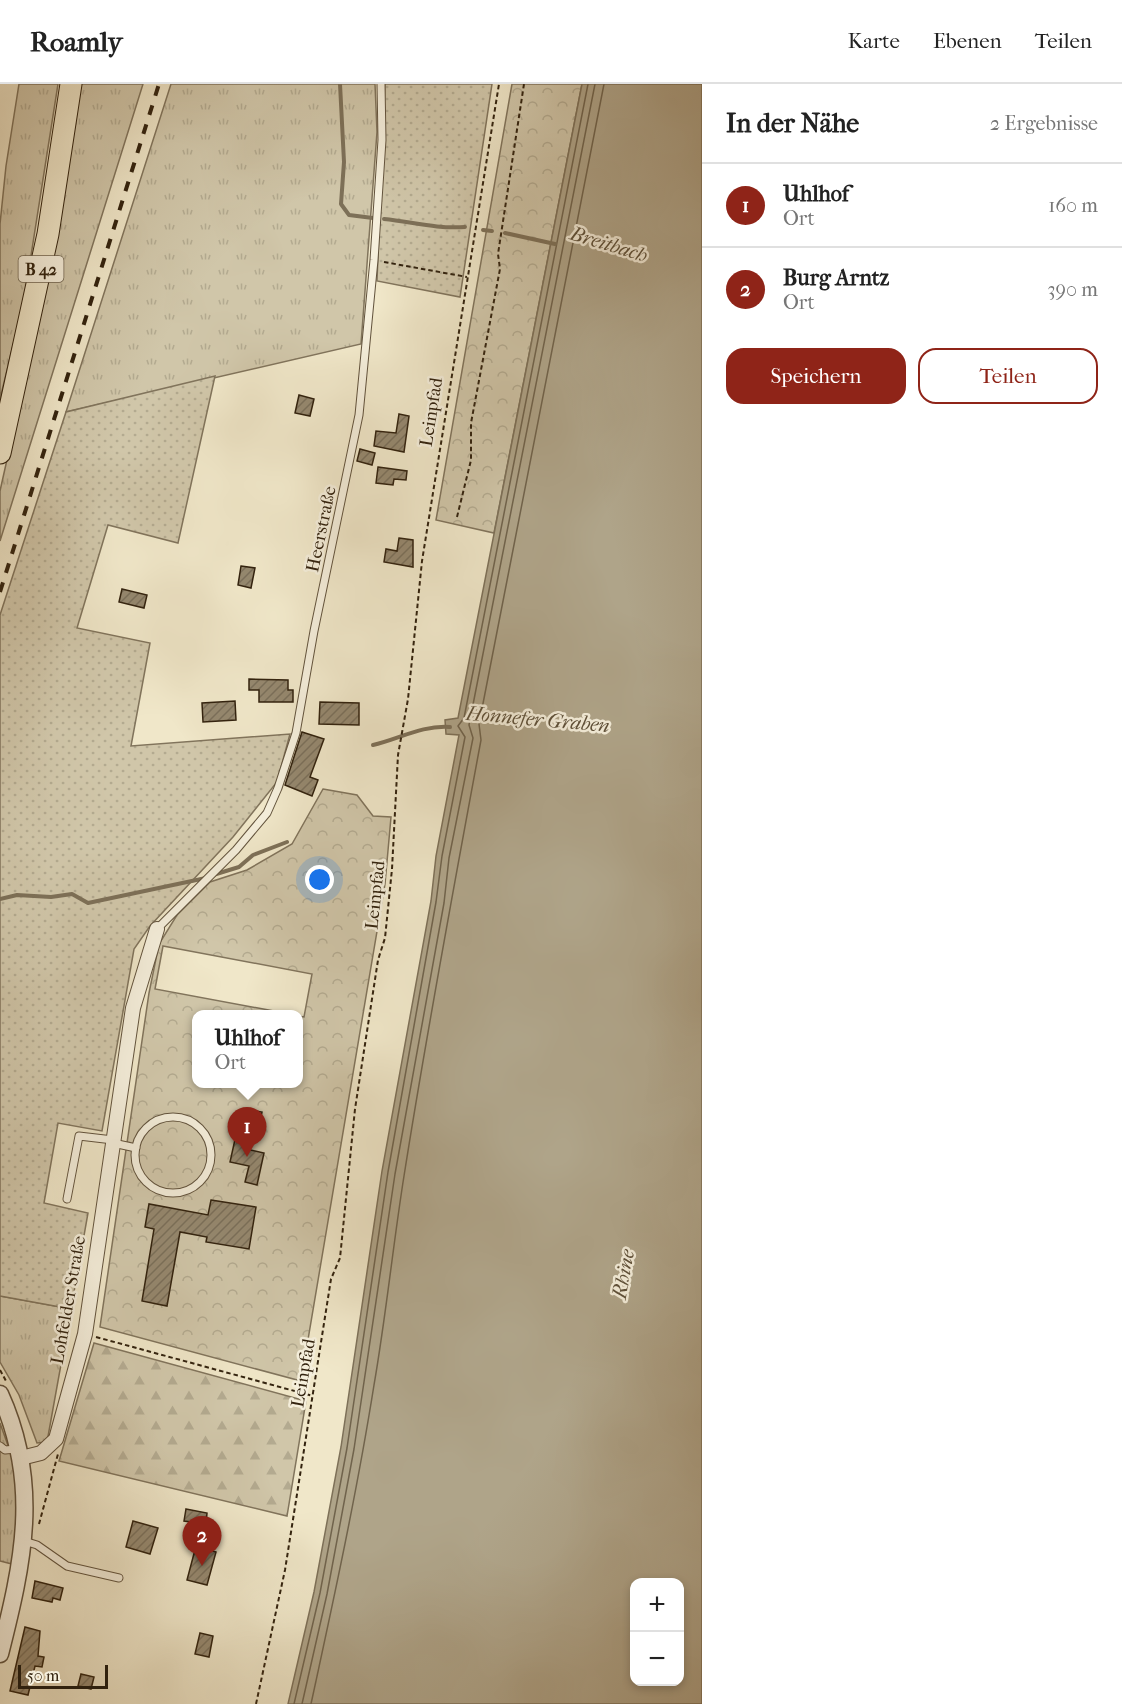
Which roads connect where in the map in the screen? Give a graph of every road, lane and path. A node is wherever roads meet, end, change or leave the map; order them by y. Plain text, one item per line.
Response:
1 (71, 84) edge
2 (381, 84) edge
3 (499, 84) edge
4 (524, 84) edge
5 (374, 260) junction
6 (467, 277) junction
7 (0, 453) edge
8 (457, 517) dead end
9 (157, 929) joint
10 (114, 1142) junction
11 (136, 1148) junction
12 (67, 1199) dead end
13 (85, 1334) junction
14 (0, 1394) edge
15 (313, 1396) junction
16 (56, 1439) junction
17 (0, 1446) edge
18 (20, 1453) junction
19 (30, 1538) junction
20 (119, 1578) dead end
21 (0, 1654) edge
22 (256, 1704) edge

1 - 7 main road, B 42
2 - 5 lane, Heerstraße
3 - 6 path, Leinpfad
4 - 8 path
5 - 6 path
5 - 9 lane, Heerstraße
6 - 15 path, Leinpfad
9 - 10 street, Lohfelder Straße
10 - 11 lane
10 - 12 lane
10 - 13 street, Lohfelder Straße
11 - 11 lane
13 - 15 path
13 - 16 street, Lohfelder Straße
14 - 18 street
15 - 22 path, Leinpfad
16 - 18 street
16 - 19 path
17 - 18 lane
18 - 19 street
19 - 20 lane
19 - 21 street

